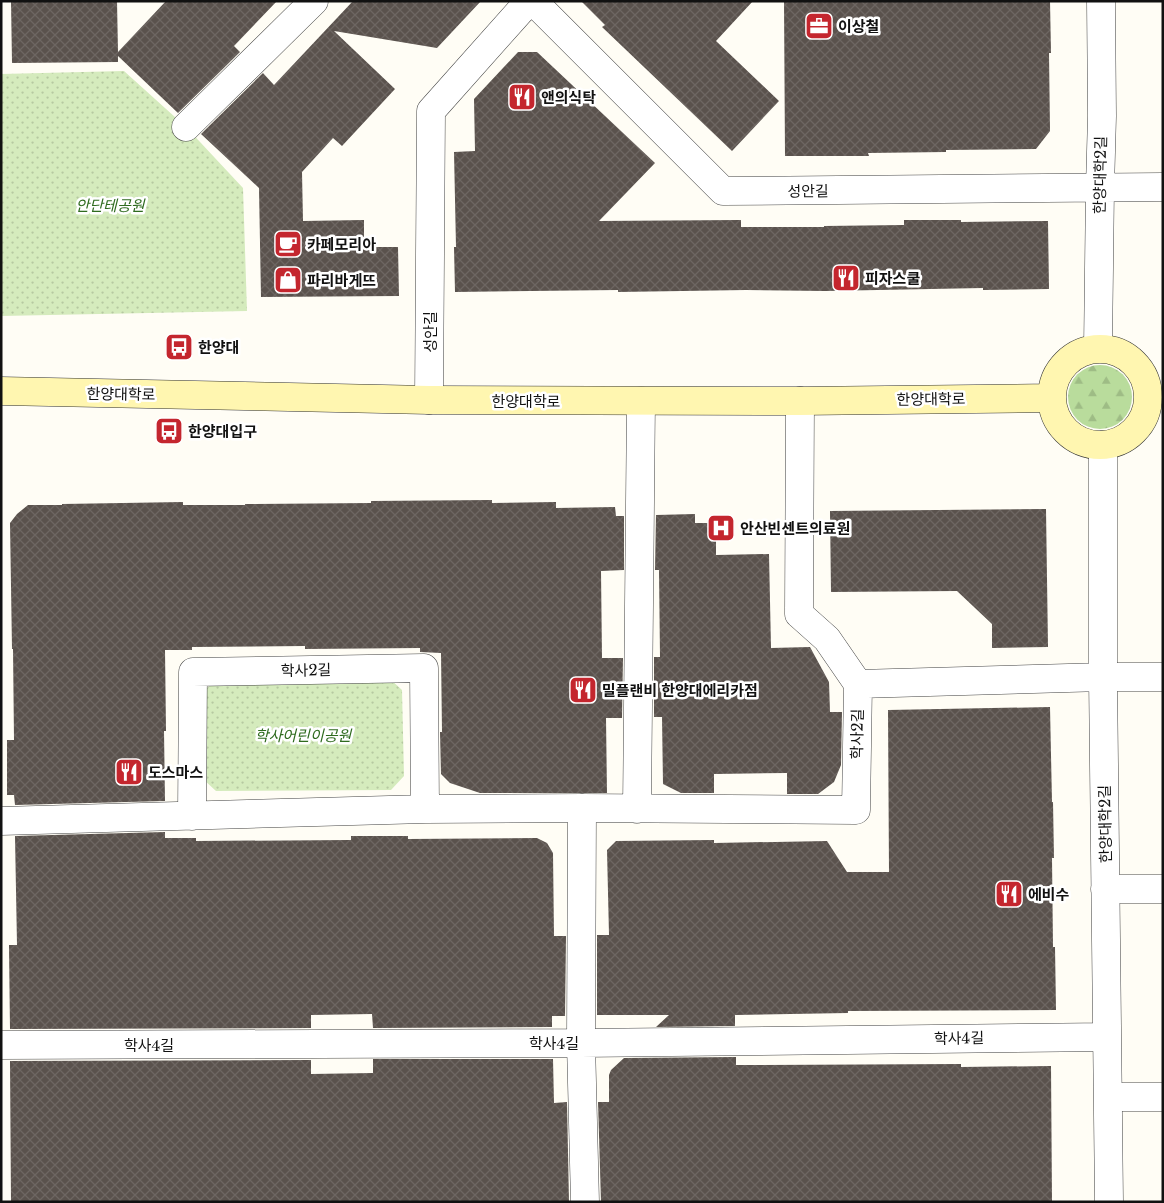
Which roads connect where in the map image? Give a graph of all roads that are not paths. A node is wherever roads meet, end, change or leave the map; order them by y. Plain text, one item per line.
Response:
1 (314, 1) edge
2 (531, 1) edge
3 (1101, 1) edge
4 (186, 128) dead end
5 (1163, 187) edge
6 (1100, 188) junction
7 (1098, 348) junction
8 (1, 391) edge
9 (1156, 394) edge
10 (1052, 398) junction
11 (429, 400) junction
12 (641, 401) junction
13 (800, 401) junction
14 (1103, 445) junction
15 (1103, 677) junction
16 (1163, 677) edge
17 (858, 684) junction
18 (582, 808) junction
19 (425, 809) junction
20 (637, 810) junction
21 (192, 816) junction
22 (1, 821) edge
23 (1105, 889) junction
24 (1163, 889) edge
25 (1107, 1037) junction
26 (581, 1043) junction
27 (1, 1045) edge
28 (1108, 1097) junction
29 (1163, 1097) edge
30 (585, 1202) edge
31 (1109, 1202) edge

1 - 4 street
2 - 6 street, 성안길
2 - 11 street, 성안길
3 - 6 street, 한양대학2길
5 - 6 street, 성안길
6 - 7 street, 한양대학2길
7 - 9 street
7 - 10 street
8 - 11 street, 한양대학로
9 - 14 street
10 - 13 street, 한양대학로
10 - 14 street
11 - 12 street, 한양대학로
12 - 13 street, 한양대학로
12 - 20 street
13 - 17 street
14 - 15 street, 한양대학2길
15 - 16 street
15 - 17 street
15 - 23 street, 한양대학2길
17 - 20 street, 학사2길
18 - 19 street, 학사2길
18 - 20 street, 학사2길
18 - 26 street
19 - 21 street, 학사2길
19 - 21 street, 학사2길
21 - 22 street, 학사2길
23 - 24 street
23 - 25 street, 한양대학2길
25 - 26 street, 학사4길
25 - 28 street, 한양대학2길
26 - 27 street, 학사4길
26 - 30 street
28 - 29 street
28 - 31 street, 한양대학2길

